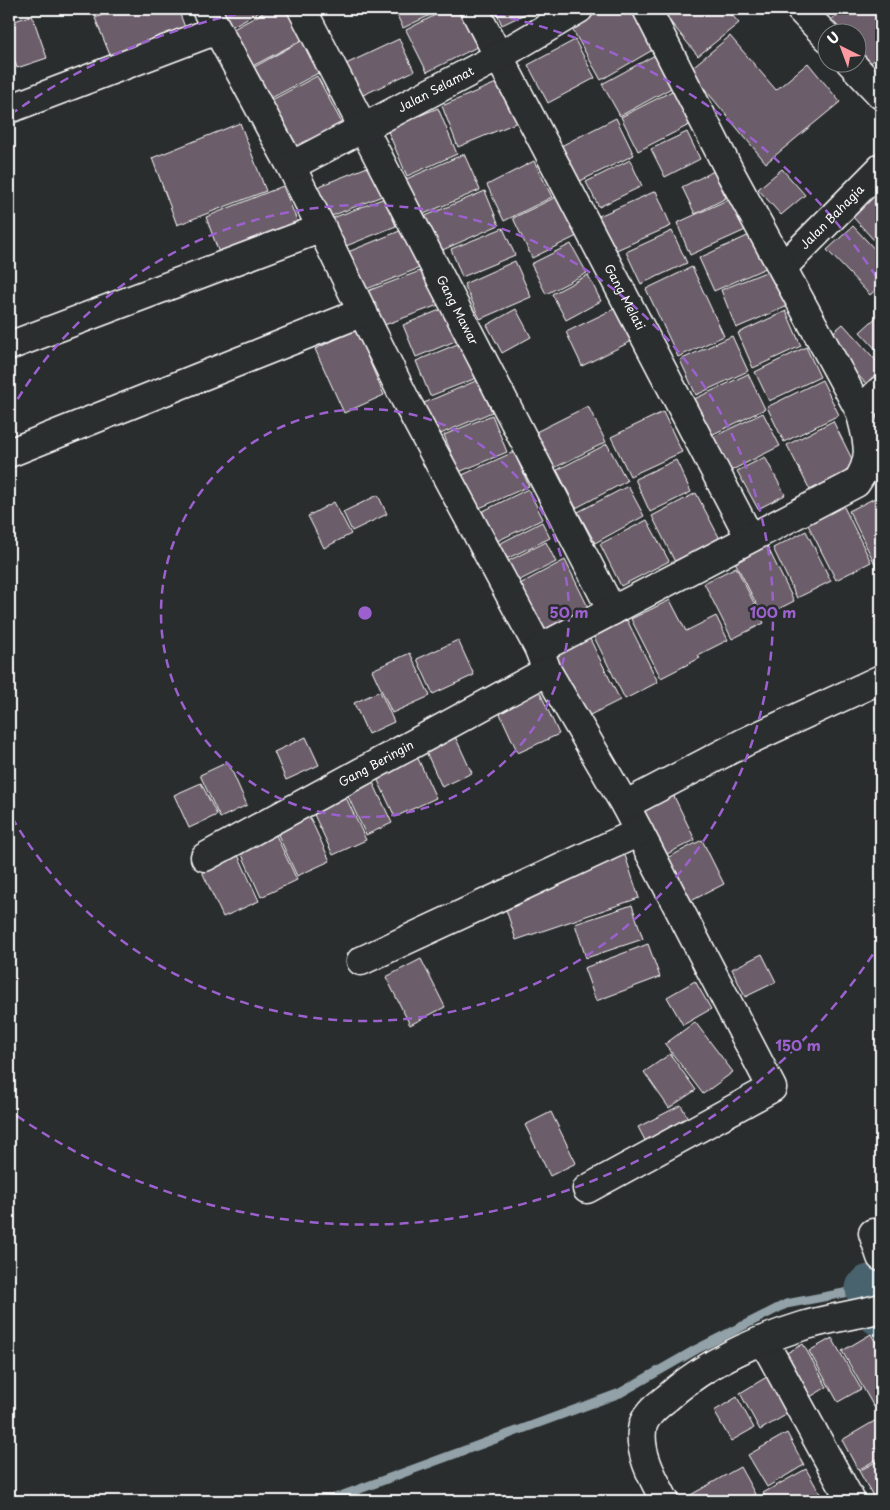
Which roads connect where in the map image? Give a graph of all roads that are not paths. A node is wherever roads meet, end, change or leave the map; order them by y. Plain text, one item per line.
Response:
1 (302, 9) edge
2 (474, 9) edge
3 (579, 9) edge
4 (647, 9) edge
5 (808, 11) edge
6 (212, 19) edge
7 (818, 24) edge
8 (498, 58) junction
9 (859, 72) edge
10 (881, 95) edge
11 (9, 109) edge
12 (364, 128) junction
13 (291, 166) junction
14 (881, 168) edge
15 (322, 228) junction
16 (783, 267) junction
17 (363, 312) junction
18 (9, 346) edge
19 (881, 390) edge
20 (860, 411) junction
21 (9, 453) edge
22 (750, 538) junction
23 (612, 611) junction
24 (543, 660) junction
25 (881, 679) edge
26 (625, 805) junction
27 (639, 832) junction
28 (205, 857) dead end
29 (361, 961) dead end
30 (588, 1189) dead end
31 (872, 1311) edge
32 (763, 1340) junction
33 (665, 1501) edge
34 (851, 1501) edge

1 - 12 street, Gang Mawar
2 - 8 street, Gang Melati
3 - 8 street, Jalan Selamat
4 - 16 street, Gang Beringin
5 - 7 street
6 - 11 street
6 - 13 street
8 - 12 street, Jalan Selamat
8 - 22 street, Gang Melati
9 - 10 street
12 - 13 street, Jalan Selamat
12 - 23 street, Gang Mawar
13 - 15 street
14 - 16 street, Jalan Bahagia
15 - 17 street
15 - 18 street
16 - 20 street, Gang Beringin
17 - 21 street
17 - 24 street
19 - 20 street
20 - 22 street, Gang Beringin
22 - 23 street, Gang Beringin
23 - 24 street, Gang Beringin
24 - 26 street
24 - 28 street, Gang Beringin
25 - 26 street
26 - 27 street
27 - 29 street
27 - 30 street
31 - 32 street
32 - 33 street
32 - 34 street

